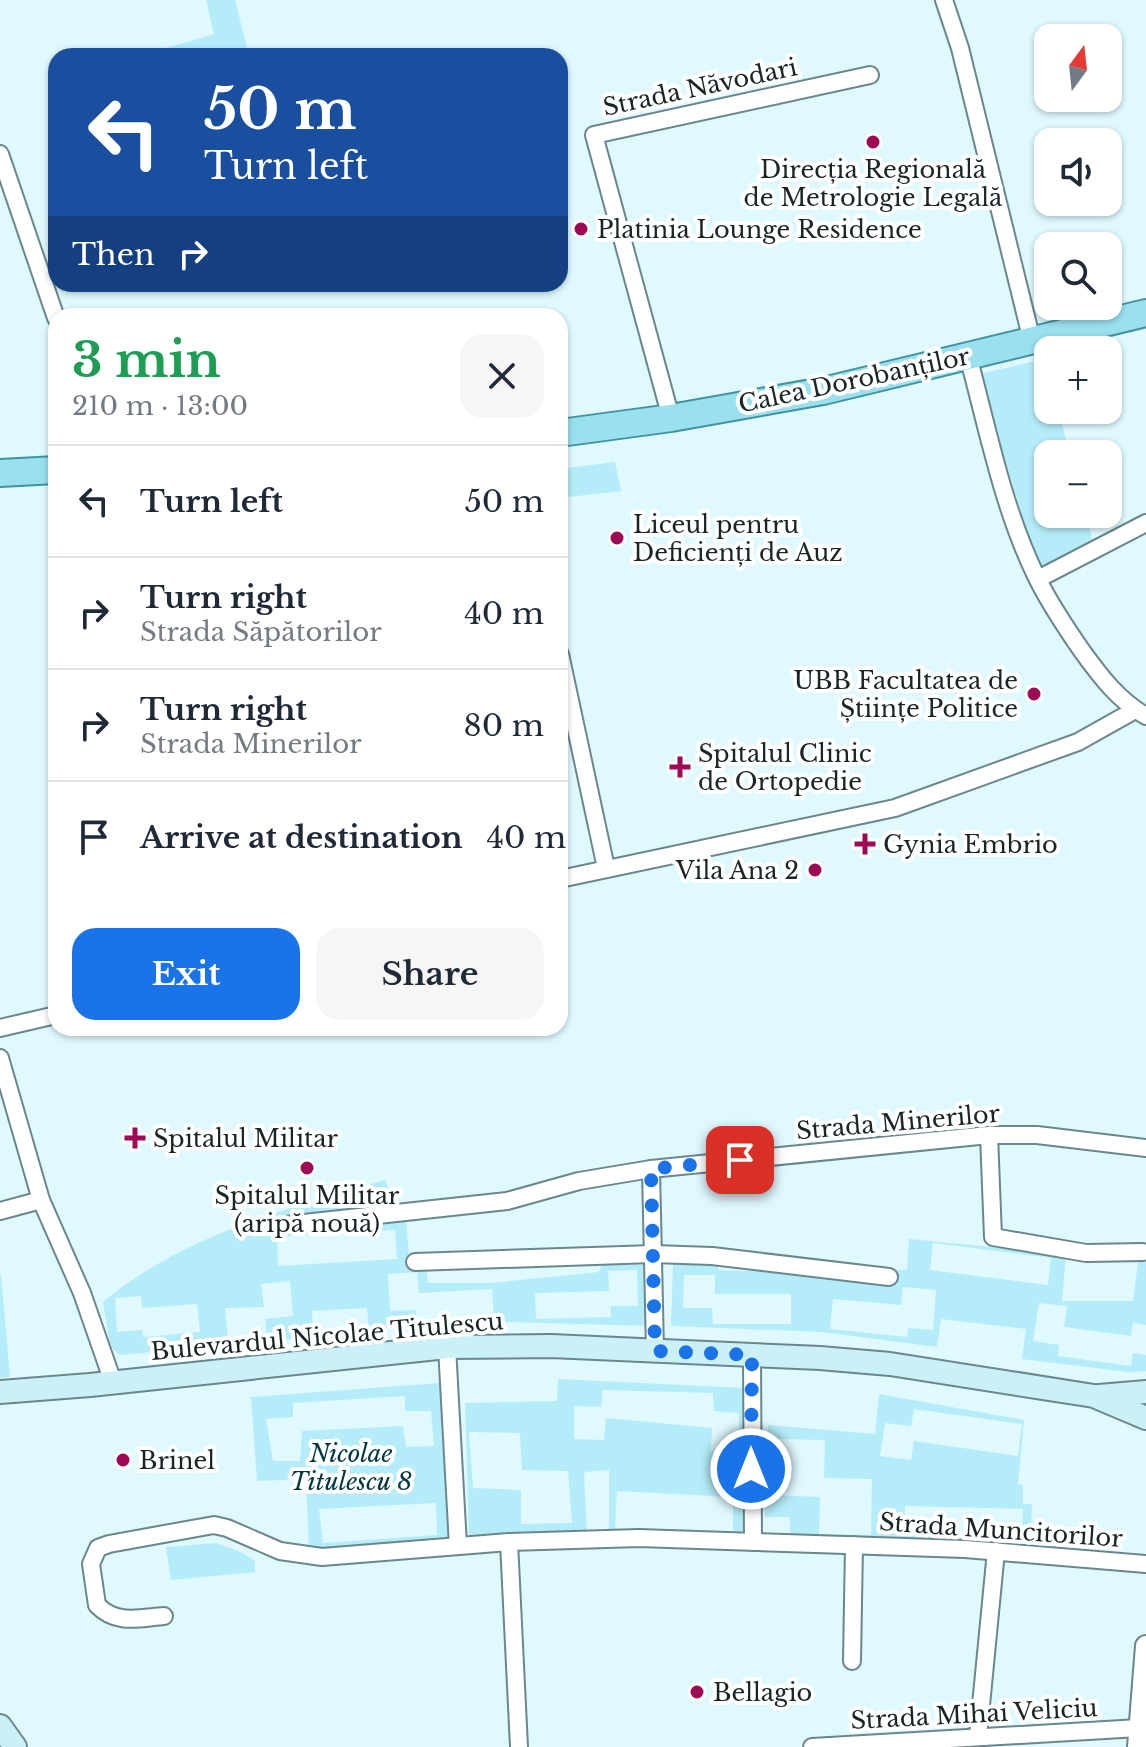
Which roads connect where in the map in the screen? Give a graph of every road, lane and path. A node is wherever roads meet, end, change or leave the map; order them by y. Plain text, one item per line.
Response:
1 (944, 0) edge
2 (870, 75) dead end
3 (1, 163) edge
4 (52, 308) edge
5 (1146, 313) edge
6 (1032, 341) junction
7 (968, 356) junction
8 (671, 418) junction
9 (568, 432) edge
10 (48, 470) edge
11 (0, 473) edge
12 (1146, 523) edge
13 (1038, 579) junction
14 (568, 691) edge
15 (1141, 713) edge
16 (606, 868) junction
17 (568, 877) edge
18 (48, 1017) edge
19 (0, 1028) edge
20 (0, 1058) edge
21 (989, 1135) junction
22 (1146, 1148) edge
23 (651, 1169) junction
24 (41, 1200) junction
25 (0, 1211) edge
26 (276, 1226) dead end
27 (1143, 1252) dead end
28 (653, 1254) junction
29 (415, 1262) dead end
30 (889, 1277) dead end
31 (447, 1347) junction
32 (655, 1351) junction
33 (752, 1355) junction
34 (113, 1382) junction
35 (90, 1385) junction
36 (0, 1392) edge
37 (1146, 1392) edge
38 (1094, 1396) junction
39 (0, 1405) edge
40 (1146, 1418) edge
41 (509, 1542) junction
42 (753, 1542) junction
43 (854, 1545) junction
44 (458, 1546) junction
45 (996, 1551) junction
46 (1146, 1564) edge
47 (164, 1616) dead end
48 (1146, 1646) edge
49 (852, 1661) dead end
50 (0, 1726) edge
51 (978, 1736) junction
52 (1138, 1737) edge
53 (884, 1745) edge
54 (15, 1747) edge
55 (519, 1747) edge
56 (812, 1747) edge

1 - 6 street
2 - 8 street, Strada Năvodari
3 - 4 street
5 - 6 main road, Calea Dorobanților
6 - 7 main road, Calea Dorobanților
7 - 8 main road, Calea Dorobanților
7 - 13 street
8 - 9 main road, Calea Dorobanților
10 - 11 main road
12 - 13 street
13 - 15 street
14 - 16 street
15 - 16 street
16 - 17 street
18 - 19 street
20 - 24 street
21 - 22 street, Strada Minerilor
21 - 23 street, Strada Minerilor
21 - 27 street
23 - 26 street, Strada Minerilor
23 - 28 street
24 - 25 street
24 - 34 street
28 - 29 street
28 - 30 street
28 - 32 street
31 - 32 main road, Bulevardul Nicolae Titulescu
31 - 34 main road, Bulevardul Nicolae Titulescu
31 - 44 street
32 - 33 main road, Bulevardul Nicolae Titulescu
33 - 38 main road, Bulevardul Nicolae Titulescu
33 - 42 street
34 - 35 main road, Bulevardul Nicolae Titulescu
35 - 36 main road, Bulevardul Nicolae Titulescu
35 - 39 main road, Bulevardul Nicolae Titulescu
37 - 38 main road, Bulevardul Nicolae Titulescu
38 - 40 main road, Bulevardul Nicolae Titulescu
41 - 42 street, Strada Muncitorilor
41 - 44 street, Strada Muncitorilor
41 - 55 street
42 - 43 street, Strada Muncitorilor
43 - 45 street, Strada Muncitorilor
43 - 49 street, Strada Muncitorilor
44 - 47 street, Strada Muncitorilor
45 - 46 street, Strada Muncitorilor
45 - 51 street
48 - 52 street
50 - 54 main road
51 - 52 street, Strada Mihai Veliciu
51 - 53 street, Strada Mihai Veliciu
53 - 56 street, Strada Mihai Veliciu

